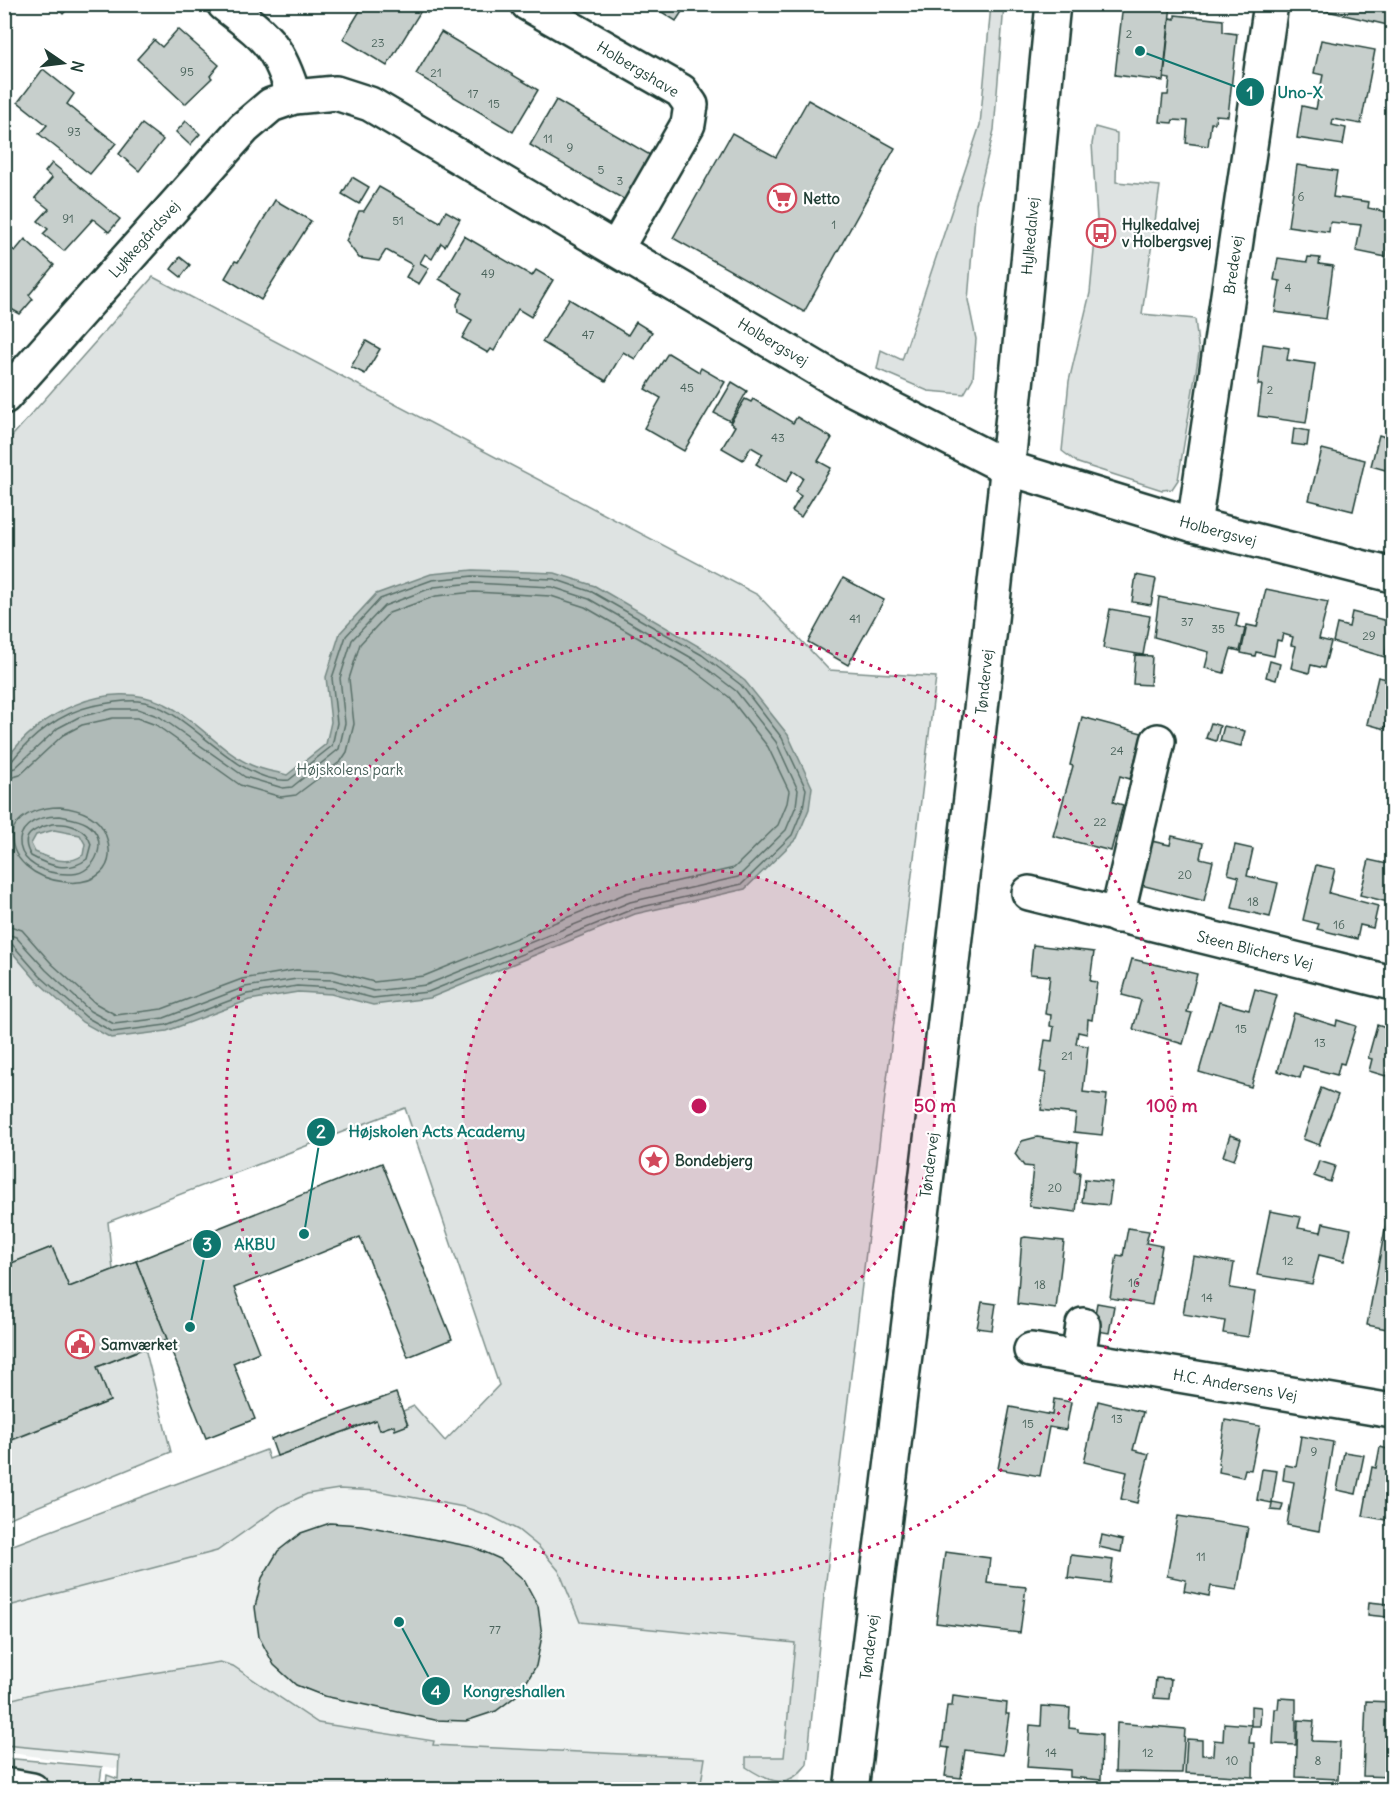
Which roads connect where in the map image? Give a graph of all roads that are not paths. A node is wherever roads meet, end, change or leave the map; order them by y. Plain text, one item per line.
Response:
1 (224, 4) edge
2 (1053, 4) edge
3 (1271, 4) edge
4 (533, 6) edge
5 (294, 98) junction
6 (616, 249) junction
7 (11, 377) edge
8 (1008, 468) junction
9 (1194, 525) junction
10 (1392, 575) edge
11 (1158, 741) dead end
12 (1029, 893) dead end
13 (1117, 916) junction
14 (1392, 983) edge
15 (1083, 1325) dead end
16 (1031, 1350) dead end
17 (1078, 1358) junction
18 (1392, 1412) edge
19 (4, 1785) edge
20 (32, 1790) edge
21 (851, 1790) edge

1 - 5 street
2 - 8 street, Hylkedalvej
3 - 9 street, Bredevej
4 - 6 street, Holbergshave
5 - 6 street, Holbergsvej
5 - 7 street, Lykkegårdsvej
6 - 8 street, Holbergsvej
8 - 9 street, Holbergsvej
8 - 21 street, Tøndervej
9 - 10 street, Holbergsvej
11 - 13 street
12 - 13 street, Steen Blichers Vej
13 - 14 street, Steen Blichers Vej
15 - 17 street
16 - 17 street, H.C. Andersens Vej
17 - 18 street, H.C. Andersens Vej
19 - 20 street

